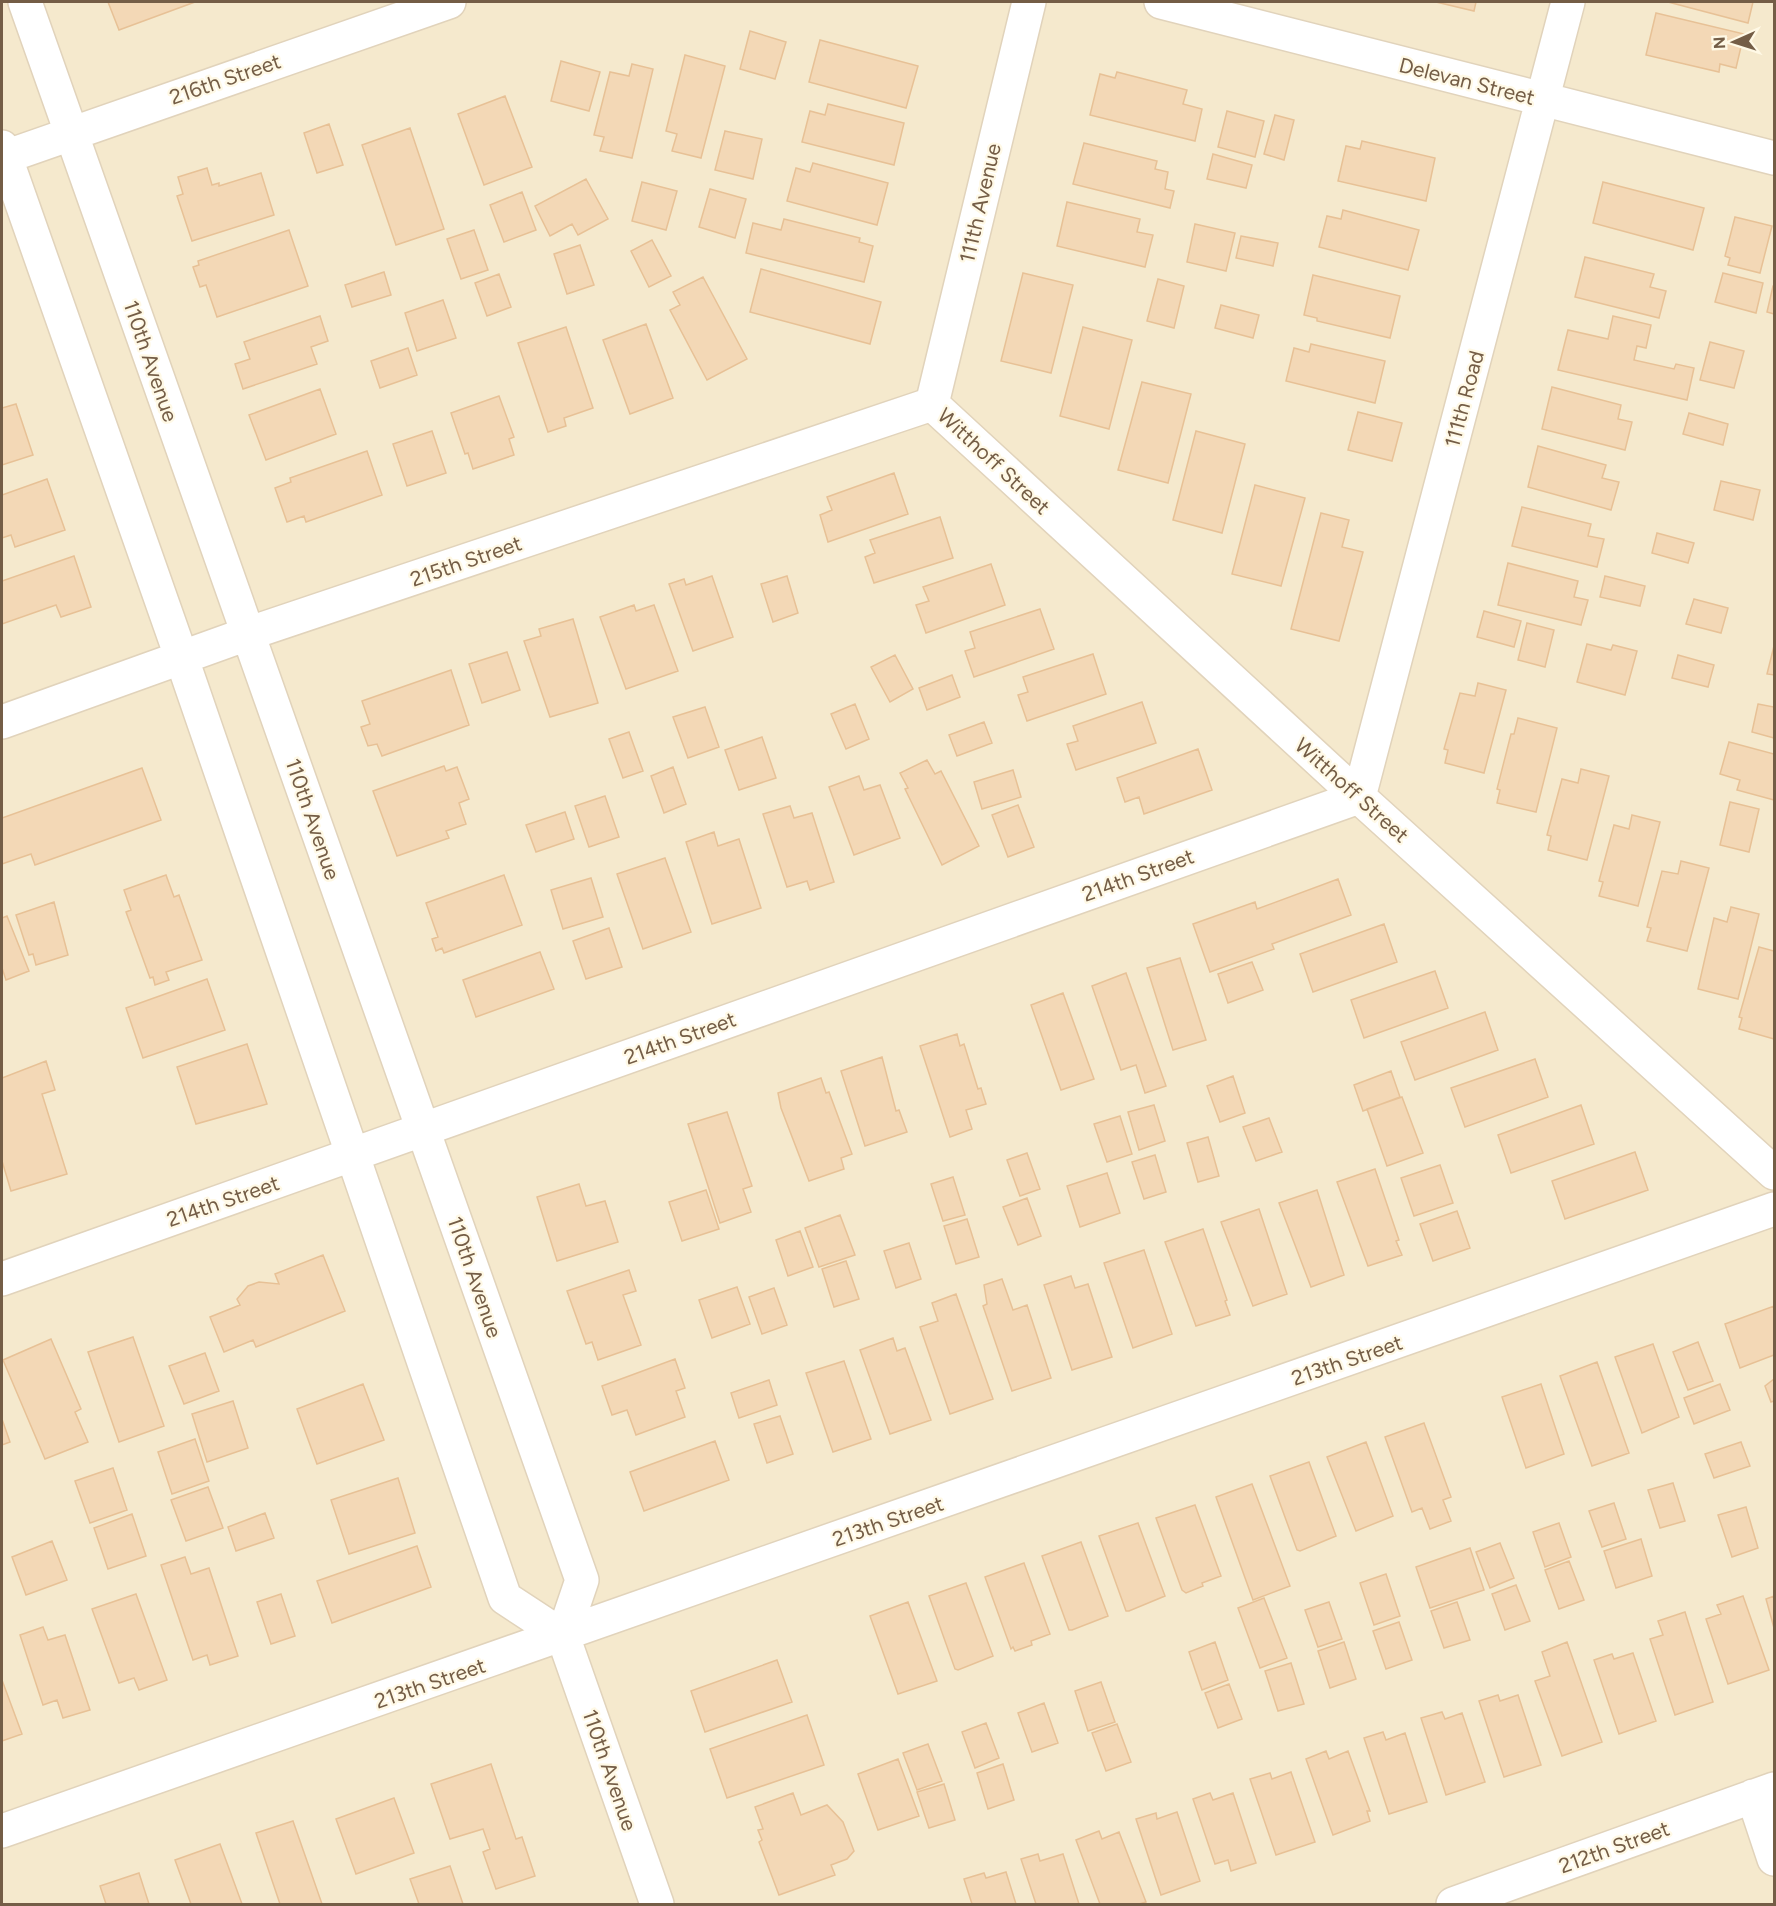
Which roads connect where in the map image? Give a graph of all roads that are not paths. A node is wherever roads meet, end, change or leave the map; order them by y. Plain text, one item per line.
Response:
1 (25, 2) edge
2 (448, 2) edge
3 (1029, 2) edge
4 (1161, 2) edge
5 (1568, 2) edge
6 (1543, 100) junction
7 (70, 132) junction
8 (3, 154) edge
9 (1774, 158) edge
10 (932, 404) junction
11 (247, 634) junction
12 (182, 659) junction
13 (2, 722) edge
14 (1359, 797) junction
15 (423, 1130) junction
16 (352, 1156) junction
17 (1774, 1173) edge
18 (1774, 1209) edge
19 (2, 1279) edge
20 (563, 1636) junction
21 (1764, 1792) edge
22 (2, 1831) edge
23 (1774, 1859) edge
24 (657, 1905) edge
25 (1453, 1905) edge

1 - 7 street, 110th Avenue
2 - 7 street, 216th Street
3 - 10 street, 111th Avenue
4 - 6 street, Delevan Street
5 - 6 street, 111th Road
6 - 9 street, Delevan Street
6 - 14 street, 111th Road
7 - 8 street, 216th Street
7 - 11 street, 110th Avenue
8 - 12 street
10 - 11 street, 215th Street
10 - 14 street, Witthoff Street
11 - 12 street, 215th Street
11 - 15 street, 110th Avenue
12 - 13 street, 215th Street
12 - 16 street
14 - 15 street, 214th Street
14 - 17 street, Witthoff Street
15 - 16 street, 214th Street
15 - 20 street, 110th Avenue
16 - 19 street, 214th Street
16 - 20 street
18 - 20 street, 213th Street
20 - 22 street, 213th Street
20 - 24 street, 110th Avenue
21 - 23 street
21 - 25 street, 212th Street

